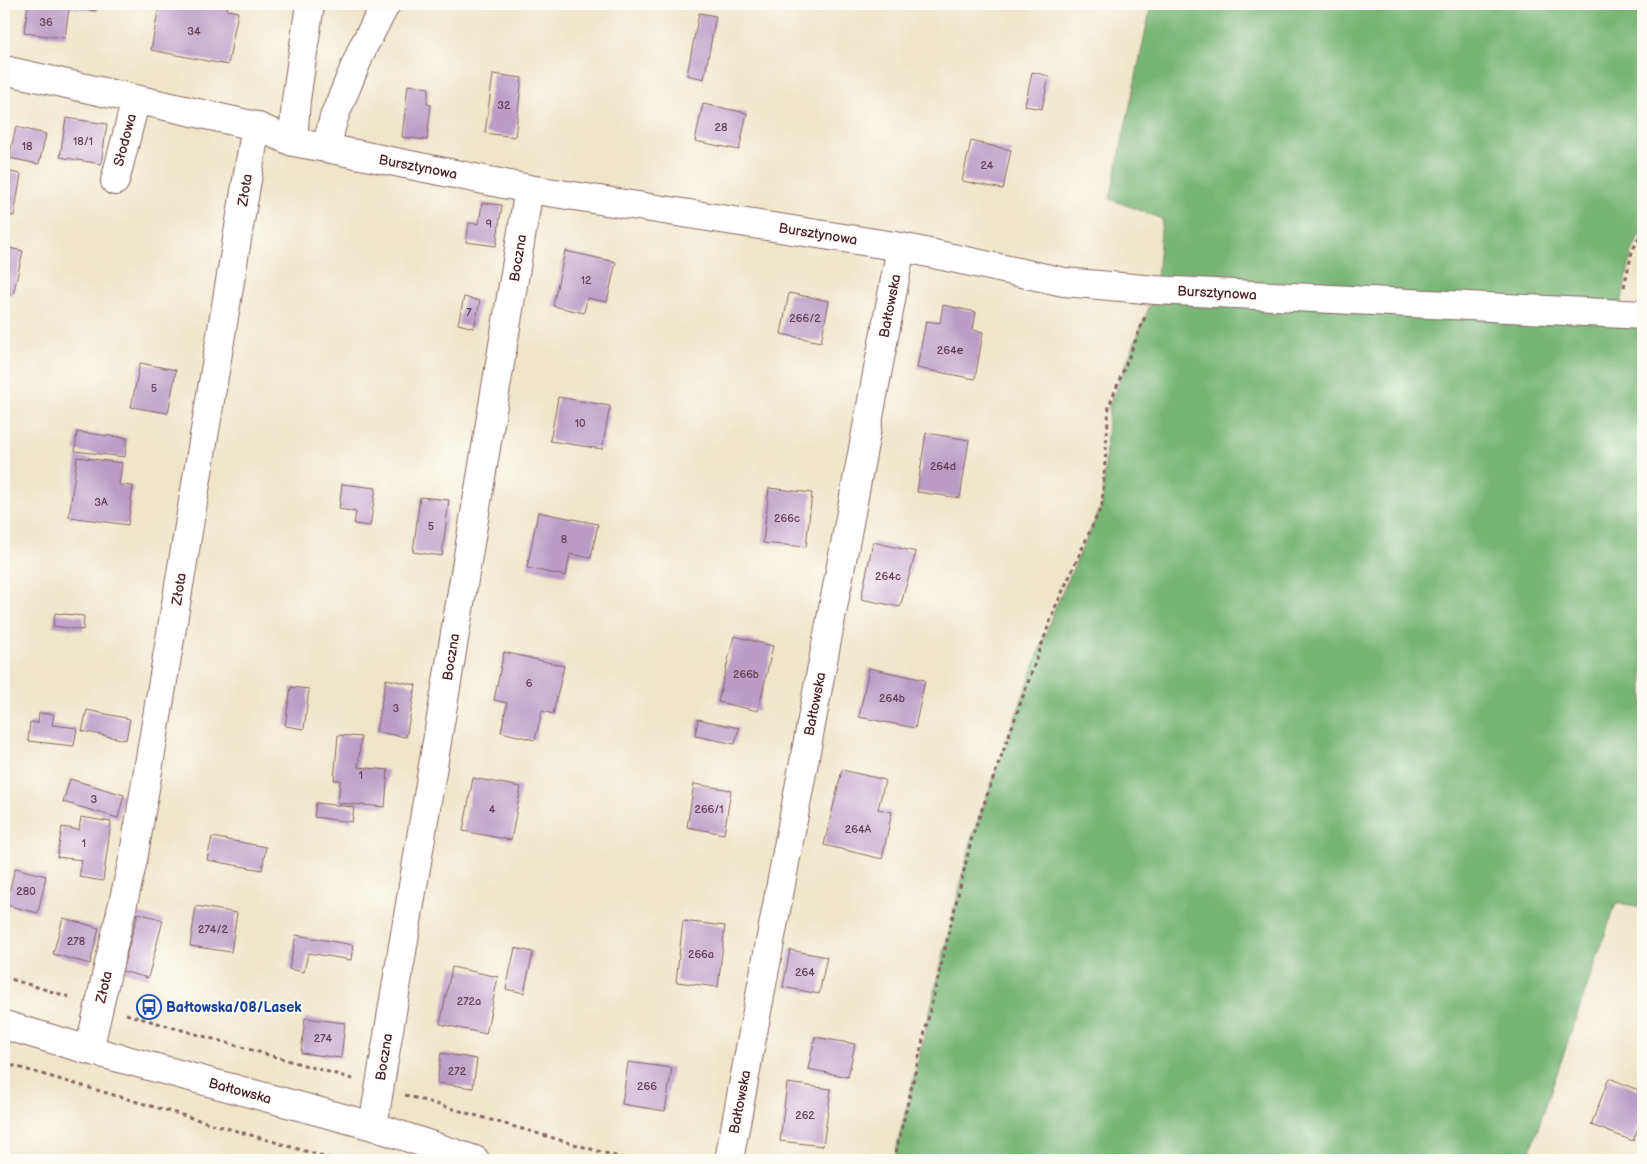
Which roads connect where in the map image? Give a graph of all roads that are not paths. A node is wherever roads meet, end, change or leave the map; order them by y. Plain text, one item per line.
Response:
1 (310, 4) edge
2 (386, 4) edge
3 (4, 70) edge
4 (136, 99) junction
5 (256, 126) junction
6 (293, 142) junction
7 (326, 148) junction
8 (114, 181) dead end
9 (529, 189) junction
10 (901, 247) junction
11 (1631, 315) edge
12 (4, 1025) edge
13 (89, 1050) junction
14 (373, 1126) junction
15 (427, 1153) edge
16 (475, 1160) edge
17 (729, 1160) edge

1 - 6 street
2 - 7 street
3 - 4 street, Bursztynowa
4 - 5 street, Bursztynowa
4 - 8 street, Słodowa
5 - 6 street, Bursztynowa
5 - 13 street, Złota
6 - 7 street, Bursztynowa
7 - 9 street, Bursztynowa
9 - 10 street, Bursztynowa
9 - 14 street, Boczna
10 - 11 street, Bursztynowa
10 - 17 street, Bałtowska
12 - 13 street, Bałtowska
13 - 14 street, Bałtowska
14 - 15 street, Bałtowska
15 - 16 street, Bałtowska

